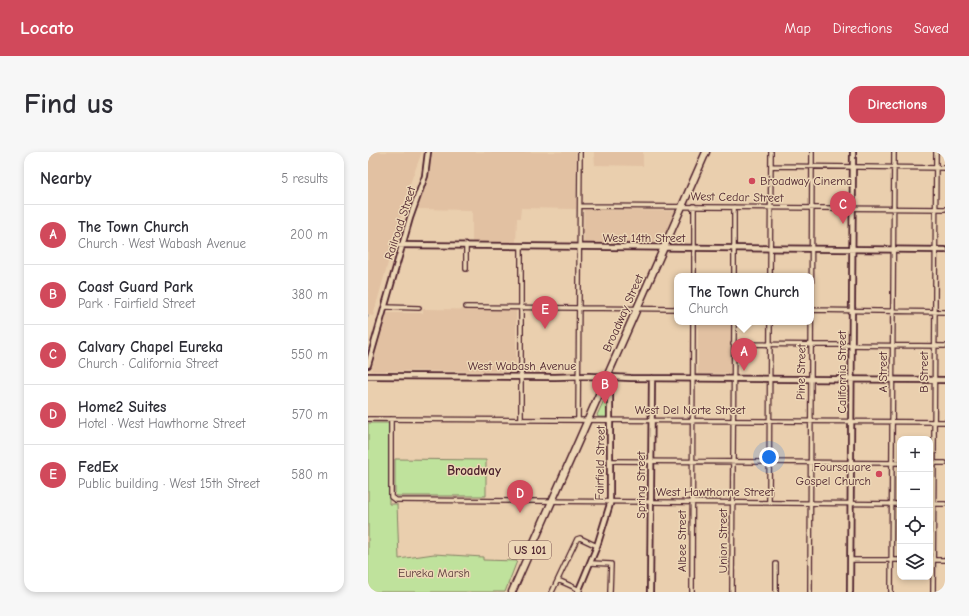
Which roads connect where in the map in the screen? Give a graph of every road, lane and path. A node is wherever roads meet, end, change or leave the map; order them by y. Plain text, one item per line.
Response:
1 (580, 152) edge
2 (706, 152) edge
3 (771, 152) edge
4 (812, 152) edge
5 (853, 152) edge
6 (894, 152) edge
7 (936, 152) edge
8 (428, 153) edge
9 (771, 166) junction
10 (812, 167) junction
11 (853, 167) junction
12 (894, 168) junction
13 (936, 168) junction
14 (945, 168) edge
15 (580, 206) junction
16 (682, 206) junction
17 (694, 206) junction
18 (734, 207) junction
19 (771, 207) junction
20 (812, 208) junction
21 (852, 208) junction
22 (894, 208) junction
23 (935, 209) junction
24 (945, 209) edge
25 (395, 246) dead end
26 (402, 246) junction
27 (466, 246) junction
28 (521, 247) junction
29 (580, 247) junction
30 (664, 248) junction
31 (694, 248) junction
32 (734, 248) junction
33 (771, 249) junction
34 (811, 249) junction
35 (852, 249) junction
36 (893, 250) junction
37 (935, 250) junction
38 (945, 250) edge
39 (466, 270) dead end
40 (694, 273) edge
41 (734, 273) edge
42 (770, 273) edge
43 (811, 273) edge
44 (384, 307) junction
45 (466, 307) dead end
46 (419, 308) dead end
47 (521, 308) junction
48 (579, 308) junction
49 (637, 309) junction
50 (674, 309) edge
51 (814, 310) edge
52 (852, 310) junction
53 (892, 311) junction
54 (934, 312) junction
55 (945, 312) edge
56 (693, 325) edge
57 (734, 325) edge
58 (770, 325) edge
59 (811, 325) edge
60 (733, 344) junction
61 (770, 344) junction
62 (811, 345) junction
63 (852, 345) junction
64 (893, 345) junction
65 (934, 346) junction
66 (945, 346) edge
67 (368, 366) edge
68 (368, 376) edge
69 (521, 377) junction
70 (578, 377) junction
71 (608, 377) junction
72 (652, 378) junction
73 (693, 378) junction
74 (734, 379) junction
75 (770, 379) junction
76 (811, 379) junction
77 (851, 379) junction
78 (893, 380) junction
79 (934, 380) junction
80 (945, 380) edge
81 (368, 419) edge
82 (391, 419) junction
83 (521, 419) junction
84 (578, 419) junction
85 (588, 419) junction
86 (610, 420) junction
87 (651, 420) junction
88 (693, 420) junction
89 (734, 420) junction
90 (769, 421) junction
91 (810, 421) junction
92 (851, 421) junction
93 (893, 422) junction
94 (934, 422) junction
95 (945, 422) edge
96 (933, 442) edge
97 (610, 461) junction
98 (651, 461) junction
99 (692, 461) junction
100 (733, 462) junction
101 (769, 462) junction
102 (810, 462) junction
103 (851, 462) junction
104 (892, 463) junction
105 (897, 463) edge
106 (933, 463) edge
107 (945, 463) edge
108 (552, 501) junction
109 (610, 502) junction
110 (651, 502) junction
111 (692, 502) junction
112 (733, 502) junction
113 (769, 503) junction
114 (810, 503) junction
115 (851, 504) junction
116 (892, 504) junction
117 (897, 504) edge
118 (933, 504) edge
119 (945, 504) edge
120 (932, 508) edge
121 (931, 544) edge
122 (597, 546) junction
123 (850, 560) junction
124 (891, 560) junction
125 (897, 560) edge
126 (933, 560) edge
127 (945, 560) edge
128 (591, 563) junction
129 (776, 564) dead end
130 (558, 580) junction
131 (932, 580) edge
132 (579, 591) edge
133 (512, 592) edge
134 (552, 592) edge
135 (610, 592) edge
136 (650, 592) edge
137 (692, 592) edge
138 (732, 592) edge
139 (776, 592) edge
140 (810, 592) edge
141 (850, 592) edge
142 (891, 592) edge
143 (933, 592) edge

1 - 15 street
2 - 16 highway, Broadway Street / US 101
3 - 9 street
4 - 10 street, Pine Street
5 - 11 street, California Street
6 - 12 street, A Street
7 - 13 street, B Street
8 - 26 street, Railroad Street
9 - 10 street
9 - 19 street
10 - 11 street
10 - 20 street, Pine Street
11 - 12 street
11 - 21 street, California Street
12 - 13 street
12 - 22 street, A Street
13 - 14 street
13 - 23 street, B Street
15 - 16 street, West Cedar Street
15 - 29 street
16 - 17 street, West Cedar Street
16 - 30 highway, Broadway Street / US 101
17 - 18 street, West Cedar Street
17 - 31 street
18 - 19 street, West Cedar Street
18 - 32 street
19 - 20 street, West Cedar Street
19 - 33 street
20 - 21 street, West Cedar Street
20 - 34 street, Pine Street
21 - 22 street, West Cedar Street
21 - 35 street, California Street
22 - 23 street, West Cedar Street
22 - 36 street, A Street
23 - 24 street, West Cedar Street
23 - 37 street, B Street
25 - 26 street, West 14th Street
26 - 27 street, West 14th Street
26 - 44 street, Railroad Street
27 - 28 street, West 14th Street
27 - 39 street
28 - 29 street, West 14th Street
28 - 47 street
29 - 30 street, West 14th Street
29 - 48 street
30 - 31 street, West 14th Street
30 - 49 highway, Broadway Street / US 101
31 - 32 street, West 14th Street
31 - 40 street
32 - 33 street, West 14th Street
32 - 41 street
33 - 34 street, West 14th Street
33 - 42 street
34 - 35 street, West 14th Street
34 - 43 street, Pine Street
35 - 36 street, West 14th Street
35 - 52 street, California Street
36 - 37 street, West 14th Street
36 - 53 street, A Street
37 - 38 street, West 14th Street
37 - 54 street, B Street
44 - 46 street
44 - 67 street, Railroad Street
45 - 47 street
47 - 48 street
47 - 69 street
48 - 49 street
48 - 70 street
49 - 50 street
49 - 71 highway, Broadway Street / US 101
51 - 52 street
52 - 53 street
52 - 63 street, California Street
53 - 54 street
53 - 64 street, A Street
54 - 55 street
54 - 65 street, B Street
56 - 73 street, Albee Street
57 - 60 street, Union Street
58 - 61 street
59 - 62 street, Pine Street
60 - 61 street
60 - 74 street, Union Street
61 - 62 street
61 - 75 street
62 - 63 street
62 - 76 street, Pine Street
63 - 64 street
63 - 77 street, California Street
64 - 65 street
64 - 78 street, A Street
65 - 66 street
65 - 79 street, B Street
68 - 69 street, West Wabash Avenue
69 - 70 street, West Wabash Avenue
69 - 83 street
70 - 71 street, West Wabash Avenue
70 - 84 street
71 - 72 street, West Wabash Avenue
71 - 85 highway, Broadway Street / US 101
71 - 86 street, Fairfield Street
72 - 73 street, West Wabash Avenue
72 - 87 street, Spring Street
73 - 74 street, West Wabash Avenue
73 - 88 street, Albee Street
74 - 75 street, West Wabash Avenue
74 - 89 street, Union Street
75 - 76 street, West Wabash Avenue
75 - 90 street
76 - 77 street, West Wabash Avenue
76 - 91 street, Pine Street
77 - 78 street, West Wabash Avenue
77 - 92 street, California Street
78 - 79 street, West Wabash Avenue
78 - 93 street, A Street
79 - 80 street, West Wabash Avenue
79 - 94 street, B Street
81 - 82 street, West Del Norte Street
82 - 83 street, West Del Norte Street
82 - 108 street, West Hawthorne Street
83 - 84 street, West Del Norte Street
84 - 85 street, West Del Norte Street
85 - 86 street, West Del Norte Street
85 - 108 highway, Broadway Street / US 101
86 - 87 street, West Del Norte Street
86 - 97 street, Fairfield Street
87 - 88 street, West Del Norte Street
87 - 98 street, Spring Street
88 - 89 street, West Del Norte Street
88 - 99 street, Albee Street
89 - 90 street, West Del Norte Street
89 - 100 street, Union Street
90 - 91 street, West Del Norte Street
90 - 101 street
91 - 92 street, West Del Norte Street
91 - 102 street, Pine Street
92 - 93 street, West Del Norte Street
92 - 103 street, California Street
93 - 94 street, West Del Norte Street
93 - 104 street, A Street
94 - 95 street, West Del Norte Street
94 - 96 street, B Street
97 - 98 street
97 - 109 street, Fairfield Street
98 - 99 street
98 - 110 street, Spring Street
99 - 100 street
99 - 111 street, Albee Street
100 - 101 street
100 - 112 street, Union Street
101 - 102 street
101 - 113 street
102 - 103 street
102 - 114 street, Pine Street
103 - 104 street
103 - 115 street, California Street
104 - 105 street
104 - 116 street, A Street
106 - 107 street
108 - 109 street, West Hawthorne Street
108 - 133 highway, Broadway Street / US 101
109 - 110 street, West Hawthorne Street
109 - 122 street, Fairfield Street
110 - 111 street, West Hawthorne Street
110 - 136 street, Spring Street
111 - 112 street, West Hawthorne Street
111 - 137 street, Albee Street
112 - 113 street, West Hawthorne Street
112 - 138 street, Union Street
113 - 114 street, West Hawthorne Street
114 - 115 street, West Hawthorne Street
114 - 140 street, Pine Street
115 - 116 street, West Hawthorne Street
115 - 123 street, California Street
116 - 117 street, West Hawthorne Street
116 - 124 street, A Street
118 - 119 street
120 - 121 street, B Street
122 - 128 street, Fairfield Street
122 - 130 street
123 - 124 street
123 - 141 street, California Street
124 - 125 street
124 - 142 street, A Street
126 - 127 street
128 - 132 street, Fairfield Street
128 - 135 street
129 - 139 street
130 - 132 street
130 - 134 street
131 - 143 street, B Street

